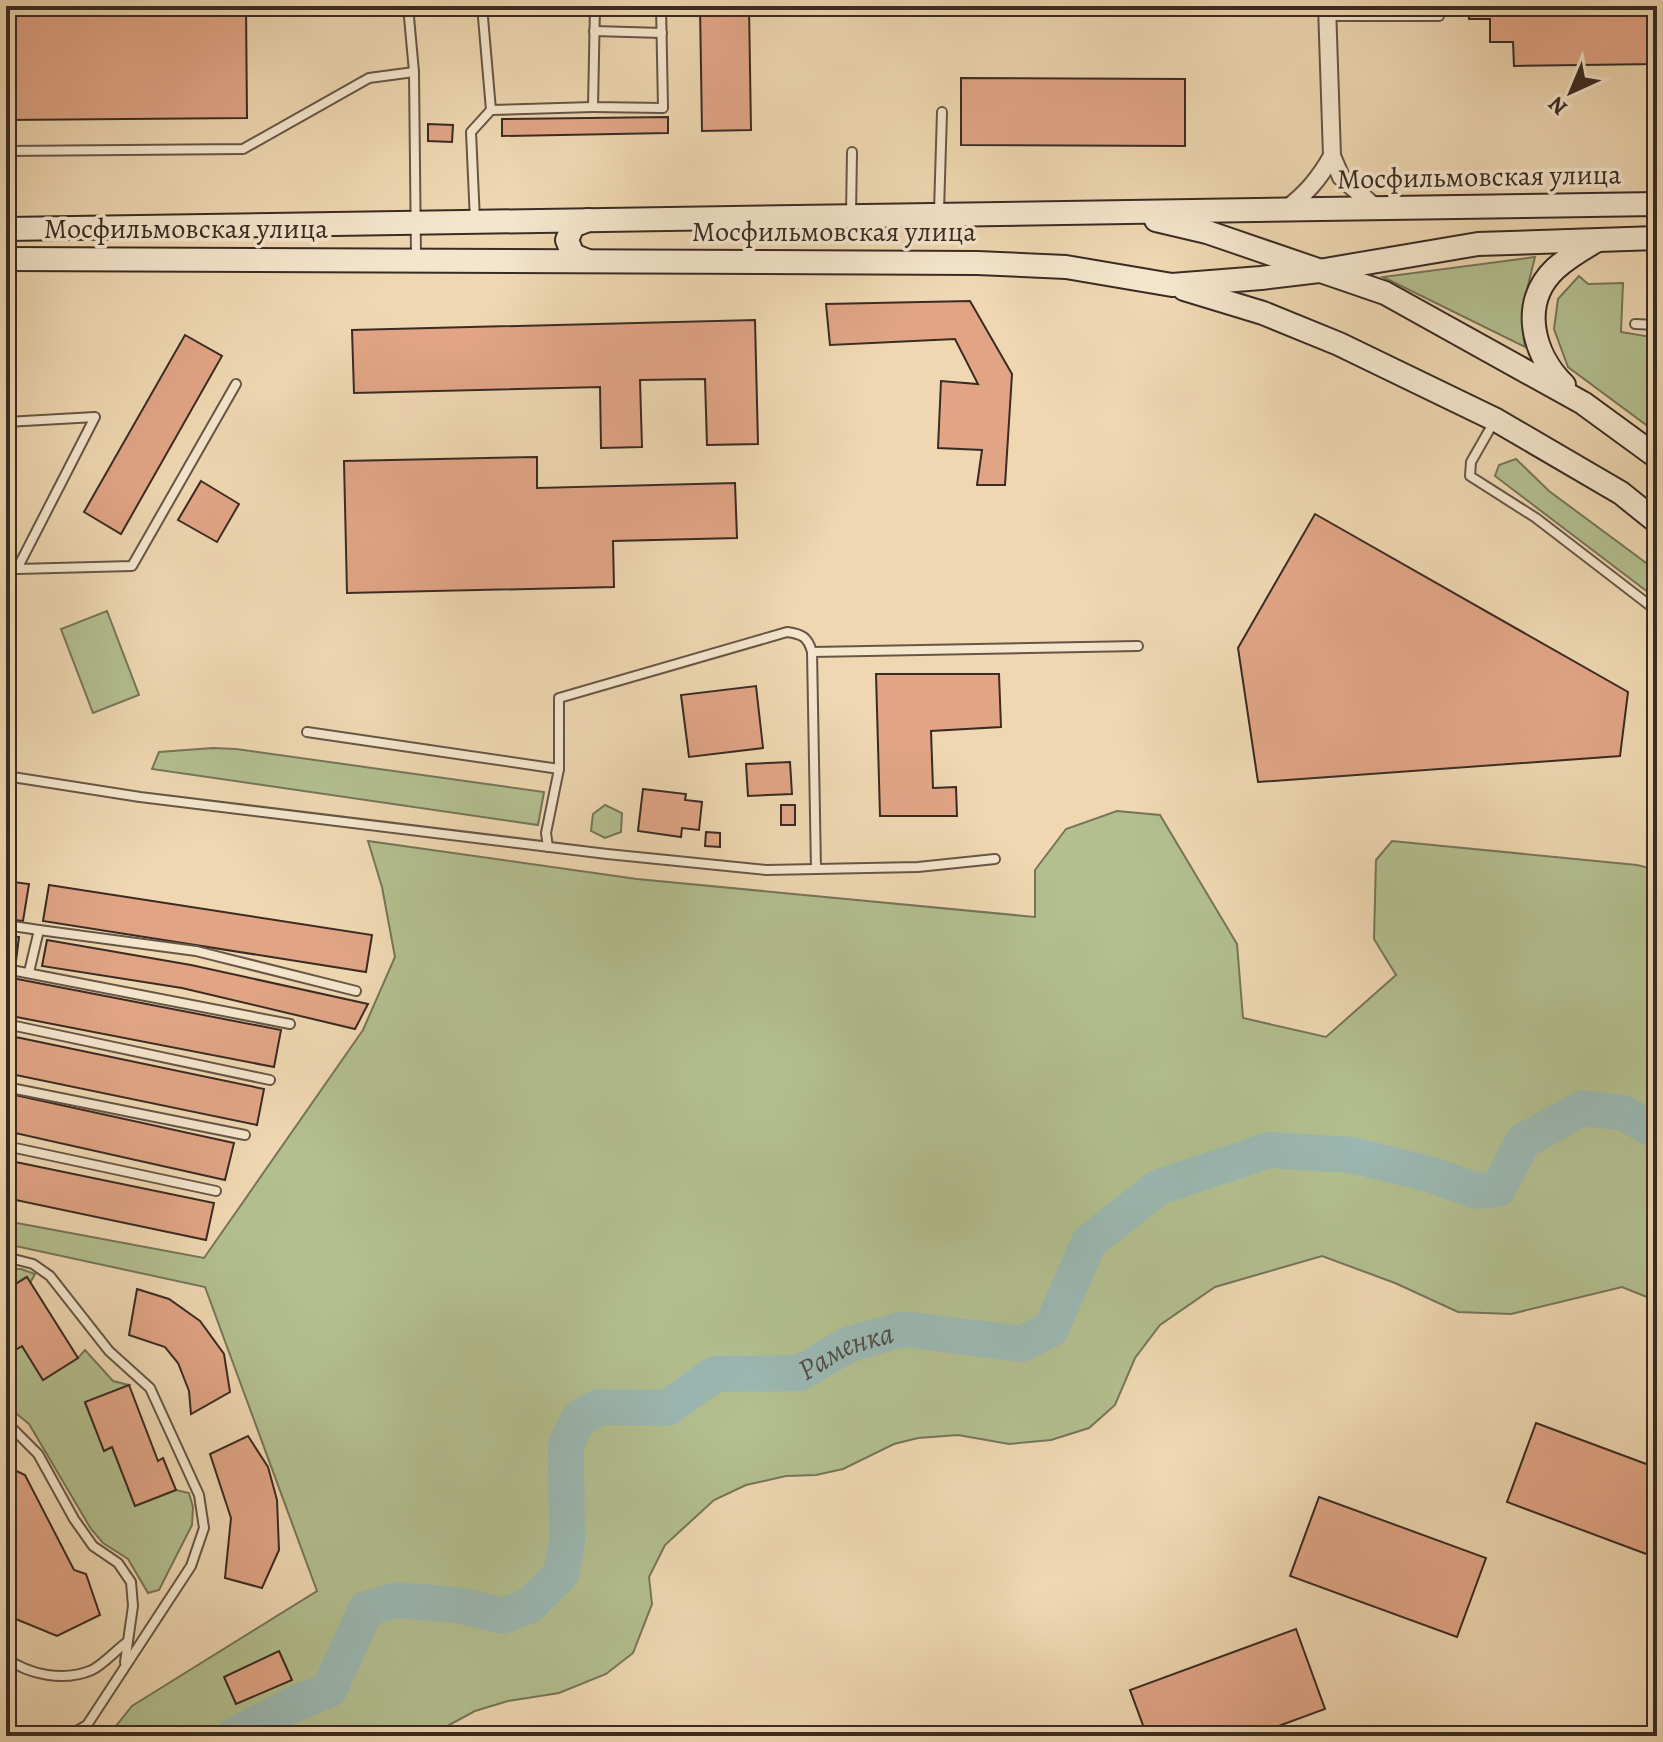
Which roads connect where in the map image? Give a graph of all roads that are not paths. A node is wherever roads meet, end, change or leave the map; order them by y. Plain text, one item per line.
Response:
1 (408, 6) edge
2 (482, 6) edge
3 (595, 6) edge
4 (661, 6) edge
5 (1439, 6) edge
6 (1328, 11) edge
7 (594, 31) junction
8 (662, 33) junction
9 (414, 72) junction
10 (593, 107) junction
11 (491, 110) junction
12 (942, 112) dead end
13 (6, 151) edge
14 (852, 152) dead end
15 (1332, 156) junction
16 (1657, 204) edge
17 (1377, 209) junction
18 (1285, 210) junction
19 (1120, 212) junction
20 (939, 214) junction
21 (851, 216) junction
22 (588, 220) junction
23 (475, 222) junction
24 (415, 224) junction
25 (6, 229) edge
26 (1657, 238) edge
27 (1597, 240) junction
28 (6, 259) edge
29 (416, 260) junction
30 (588, 261) junction
31 (1319, 271) junction
32 (1172, 285) junction
33 (1635, 324) dead end
34 (1657, 325) edge
35 (236, 384) dead end
36 (1583, 403) junction
37 (1496, 420) junction
38 (6, 422) edge
39 (1657, 457) edge
40 (1657, 522) edge
41 (6, 569) edge
42 (17, 569) junction
43 (1657, 611) edge
44 (1138, 646) dead end
45 (812, 652) junction
46 (307, 732) dead end
47 (559, 769) junction
48 (6, 776) edge
49 (548, 847) junction
50 (995, 859) dead end
51 (816, 869) junction
52 (6, 925) edge
53 (39, 930) junction
54 (6, 969) edge
55 (29, 972) junction
56 (356, 991) dead end
57 (6, 1024) edge
58 (290, 1024) dead end
59 (270, 1080) dead end
60 (6, 1087) edge
61 (245, 1135) dead end
62 (6, 1146) edge
63 (216, 1191) dead end
64 (6, 1257) edge
65 (6, 1422) edge
66 (128, 1641) junction
67 (6, 1658) edge
68 (124, 1667) junction
69 (68, 1736) edge

1 - 9 lane
2 - 11 lane
3 - 7 lane
4 - 8 lane
5 - 6 lane
6 - 15 street
7 - 8 lane
7 - 10 lane
8 - 10 lane
9 - 13 lane
9 - 24 lane
10 - 11 lane
11 - 23 lane
12 - 20 lane
14 - 21 lane
15 - 17 street
15 - 18 street
16 - 17 main road, Мосфильмовская улица
17 - 18 main road, Мосфильмовская улица
18 - 19 main road, Мосфильмовская улица
19 - 20 main road, Мосфильмовская улица
19 - 31 main road
20 - 21 main road, Мосфильмовская улица
21 - 22 main road, Мосфильмовская улица
22 - 23 main road, Мосфильмовская улица
22 - 30 main road
23 - 24 main road, Мосфильмовская улица
24 - 25 main road, Мосфильмовская улица
24 - 29 lane
26 - 27 main road, Мосфильмовская улица
27 - 31 main road, Мосфильмовская улица
27 - 36 main road
28 - 29 main road, Мосфильмовская улица
29 - 30 main road, Мосфильмовская улица
30 - 32 main road, Мосфильмовская улица
31 - 32 main road, Мосфильмовская улица
31 - 36 main road
32 - 37 main road
33 - 34 lane
35 - 42 lane
36 - 39 main road
37 - 40 main road
37 - 43 lane
38 - 42 lane
41 - 42 lane
44 - 45 lane
45 - 47 lane
45 - 51 lane
46 - 47 lane
47 - 49 lane
48 - 49 lane
49 - 51 lane
50 - 51 lane
52 - 53 lane
53 - 55 lane
53 - 56 lane
54 - 55 lane
55 - 58 lane
57 - 59 lane
60 - 61 lane
62 - 63 lane
64 - 68 lane
65 - 66 lane
66 - 67 lane
66 - 68 lane
68 - 69 lane

